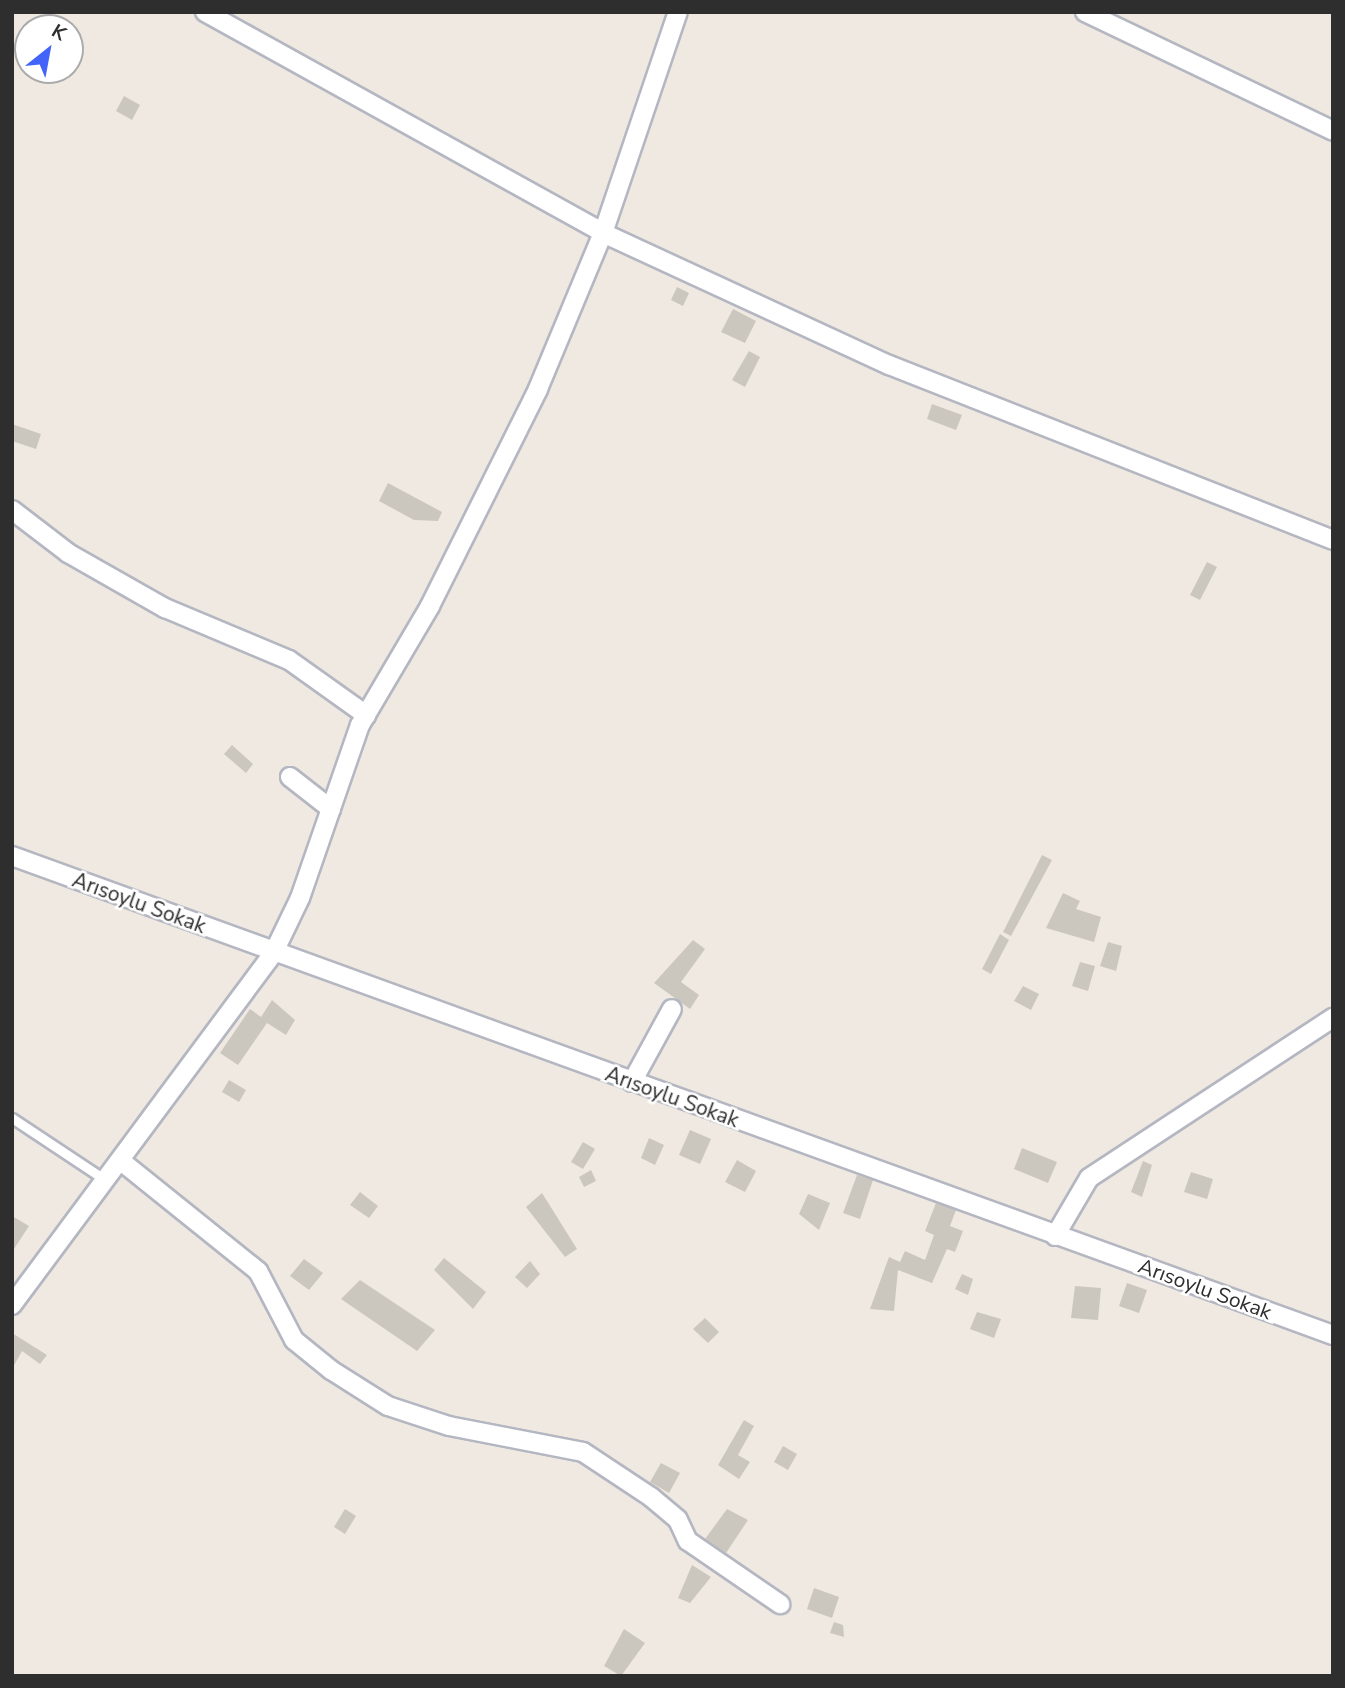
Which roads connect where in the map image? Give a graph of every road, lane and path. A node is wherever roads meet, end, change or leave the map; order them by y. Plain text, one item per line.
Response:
1 (205, 12) edge
2 (678, 12) edge
3 (1085, 12) edge
4 (1333, 131) edge
5 (603, 233) junction
6 (12, 510) edge
7 (1333, 540) edge
8 (366, 715) junction
9 (290, 777) dead end
10 (331, 809) junction
11 (12, 856) edge
12 (274, 952) junction
13 (672, 1009) dead end
14 (1333, 1018) edge
15 (632, 1082) junction
16 (12, 1118) edge
17 (121, 1161) junction
18 (107, 1181) junction
19 (1055, 1236) junction
20 (12, 1305) edge
21 (1333, 1335) edge
22 (780, 1604) dead end

1 - 5 street
2 - 5 street
3 - 4 street
5 - 7 street
5 - 8 street
6 - 8 street
8 - 10 street
9 - 10 street
10 - 12 street
11 - 12 street, Arısoylu Sokak
12 - 15 street, Arısoylu Sokak
12 - 17 street
13 - 15 street
14 - 19 street
15 - 19 street, Arısoylu Sokak
16 - 18 lane
17 - 18 street
17 - 22 street
18 - 20 street
19 - 21 street, Arısoylu Sokak

